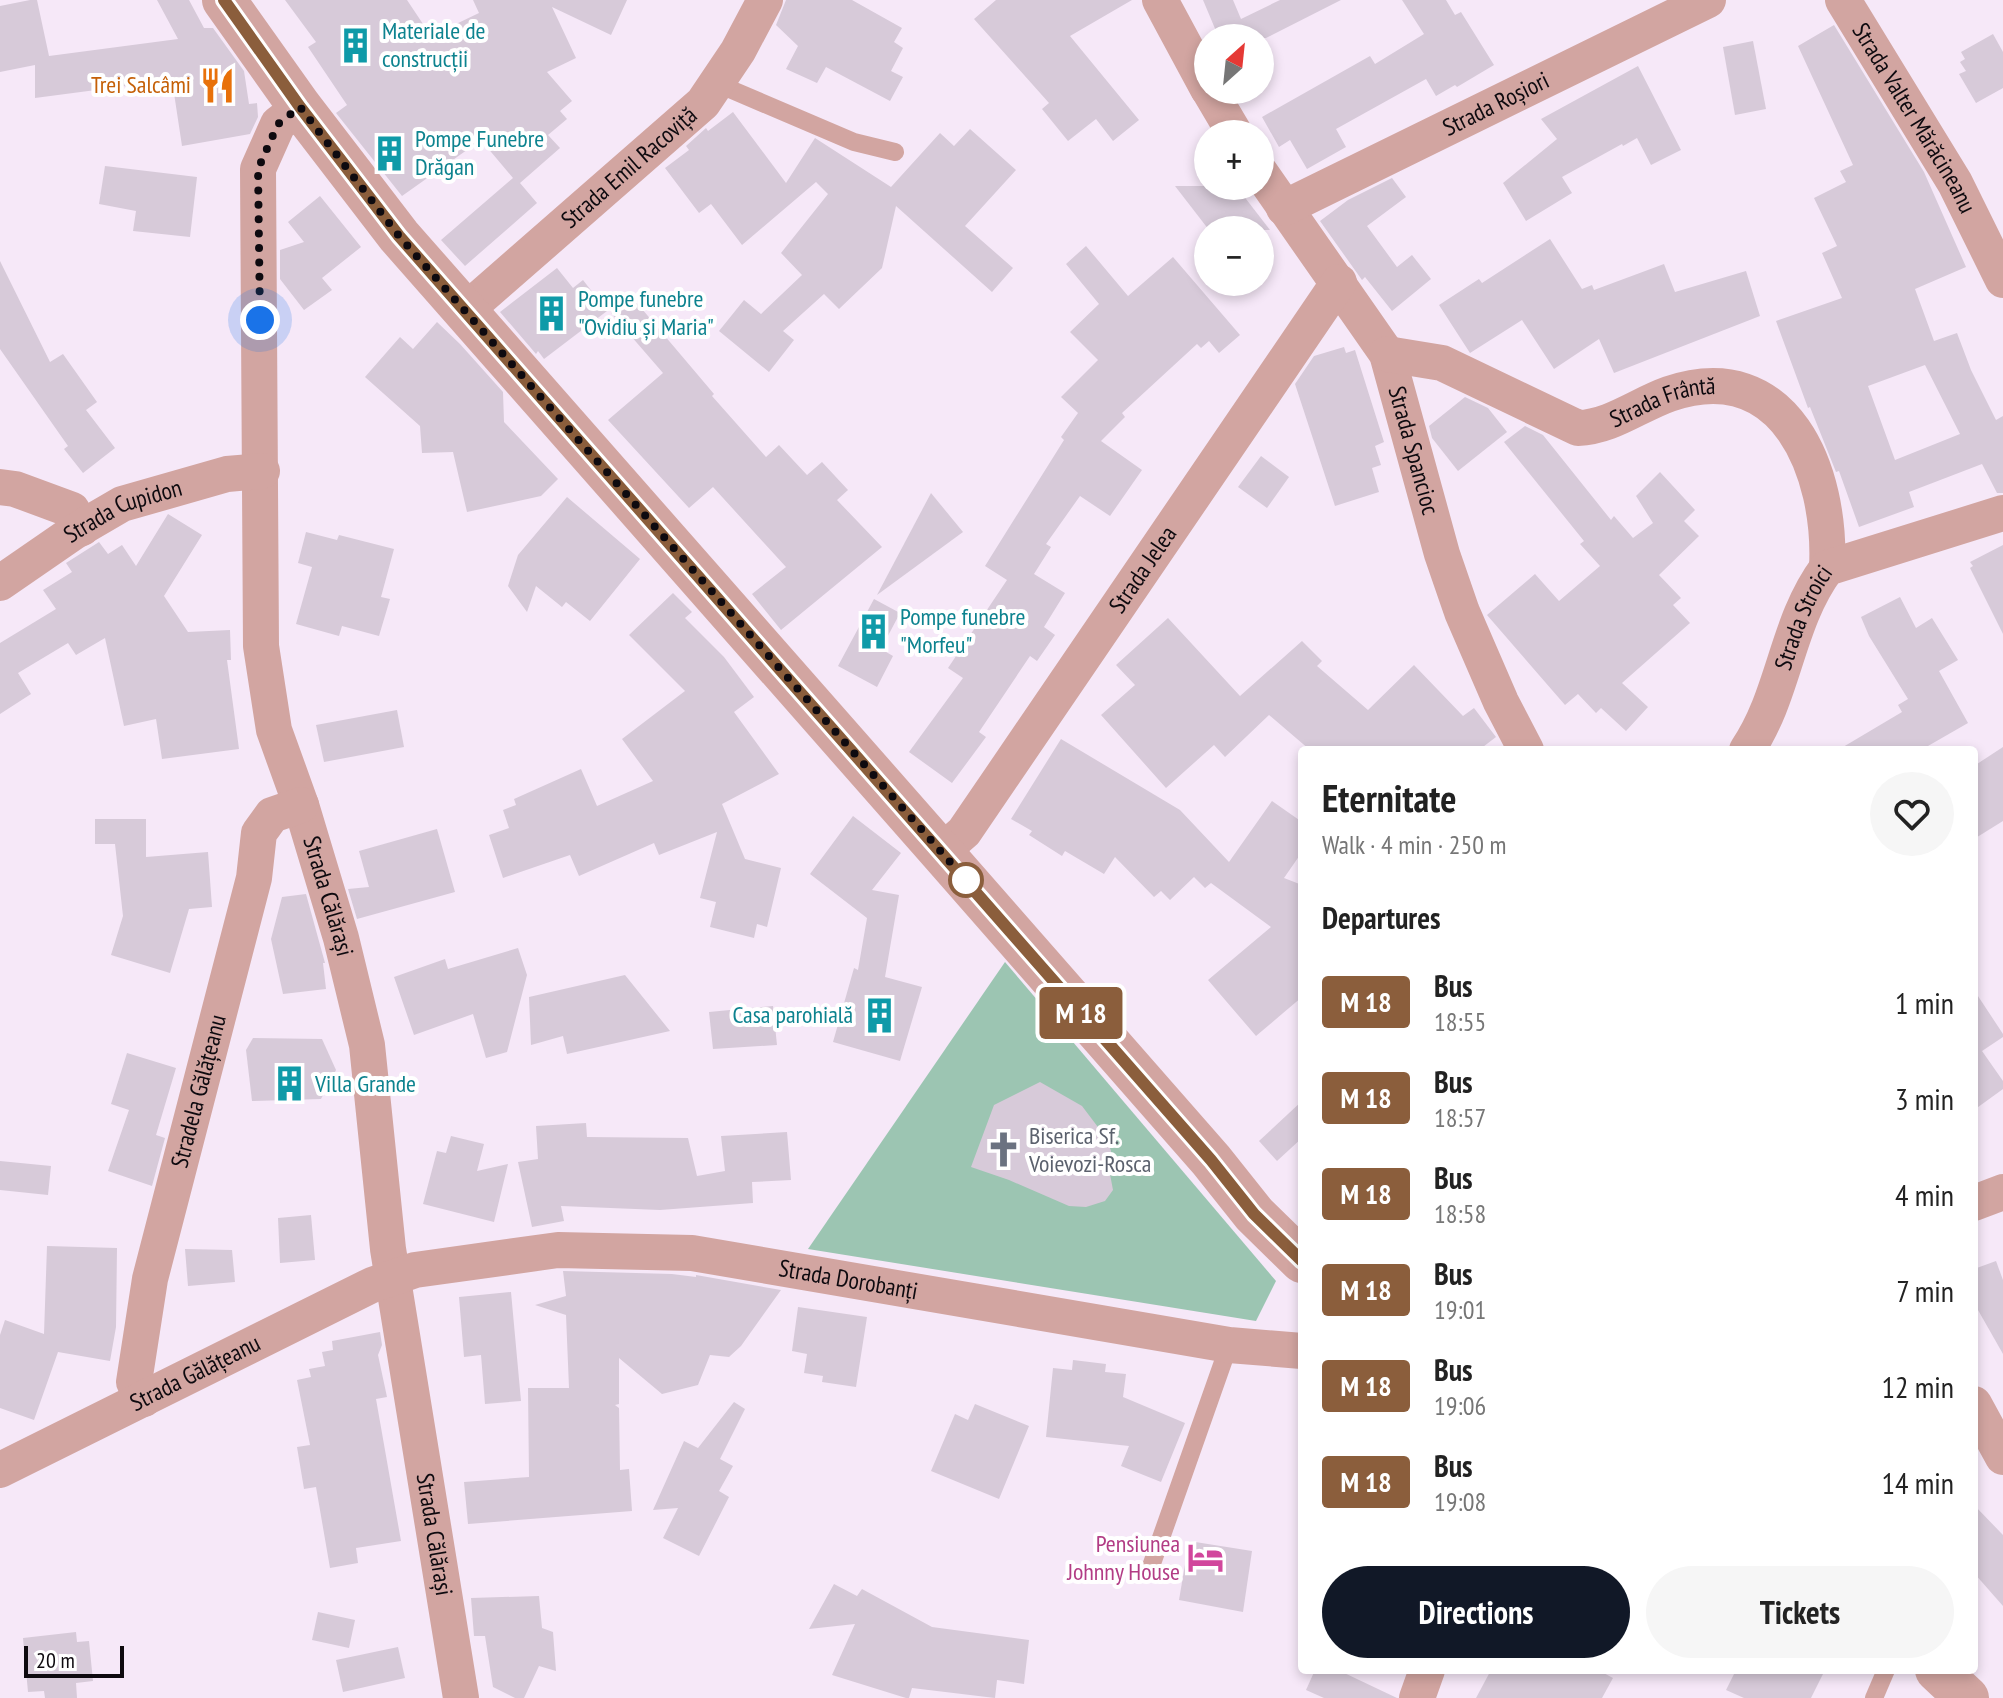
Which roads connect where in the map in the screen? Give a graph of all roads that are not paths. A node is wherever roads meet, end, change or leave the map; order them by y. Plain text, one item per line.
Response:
1 (224, 0) edge
2 (765, 0) edge
3 (1160, 0) edge
4 (1708, 0) edge
5 (1843, 0) edge
6 (1194, 64) edge
7 (718, 84) junction
8 (300, 107) junction
9 (895, 152) dead end
10 (1274, 193) edge
11 (1284, 208) junction
12 (2003, 280) edge
13 (1339, 282) junction
14 (465, 311) junction
15 (1387, 354) junction
16 (262, 471) junction
17 (0, 487) edge
18 (2003, 513) edge
19 (82, 528) junction
20 (1827, 568) junction
21 (0, 583) edge
22 (1524, 746) edge
23 (1750, 746) edge
24 (301, 805) junction
25 (941, 852) junction
26 (2003, 1192) edge
27 (1978, 1201) edge
28 (1298, 1257) edge
29 (393, 1279) junction
30 (1229, 1345) junction
31 (1298, 1351) edge
32 (144, 1399) junction
33 (1978, 1411) edge
34 (2003, 1457) edge
35 (2, 1463) edge
36 (1149, 1572) dead end
37 (1426, 1674) edge
38 (1884, 1674) edge
39 (1941, 1674) edge
40 (461, 1698) edge
41 (1417, 1698) edge
42 (1874, 1698) edge
43 (1967, 1698) edge

1 - 8 street
2 - 7 street, Strada Emil Racoviță
3 - 6 street
4 - 11 street, Strada Roșiori
5 - 12 street, Strada Valter Mărăcineanu
7 - 9 lane
7 - 14 street, Strada Emil Racoviță
8 - 14 street
8 - 16 street, Strada Călărași
10 - 11 street, Strada Spancioc
11 - 13 street, Strada Spancioc
13 - 15 street, Strada Spancioc
13 - 25 street, Strada Jelea
14 - 25 street
15 - 20 street, Strada Frântă
15 - 22 street, Strada Spancioc
16 - 19 street, Strada Cupidon
16 - 24 street, Strada Călărași
17 - 19 street
18 - 20 street, Strada Stroici
19 - 21 street, Strada Cupidon
20 - 23 street, Strada Stroici
24 - 29 street, Strada Călărași
24 - 32 street, Stradela Gălățeanu
25 - 28 street
26 - 27 street
29 - 30 street, Strada Dorobanți
29 - 32 street, Strada Gălățeanu
29 - 40 street, Strada Călărași
30 - 31 street, Strada Dorobanți
30 - 36 lane
32 - 35 street, Strada Gălățeanu
33 - 34 street
37 - 41 street
38 - 42 lane
39 - 43 street

